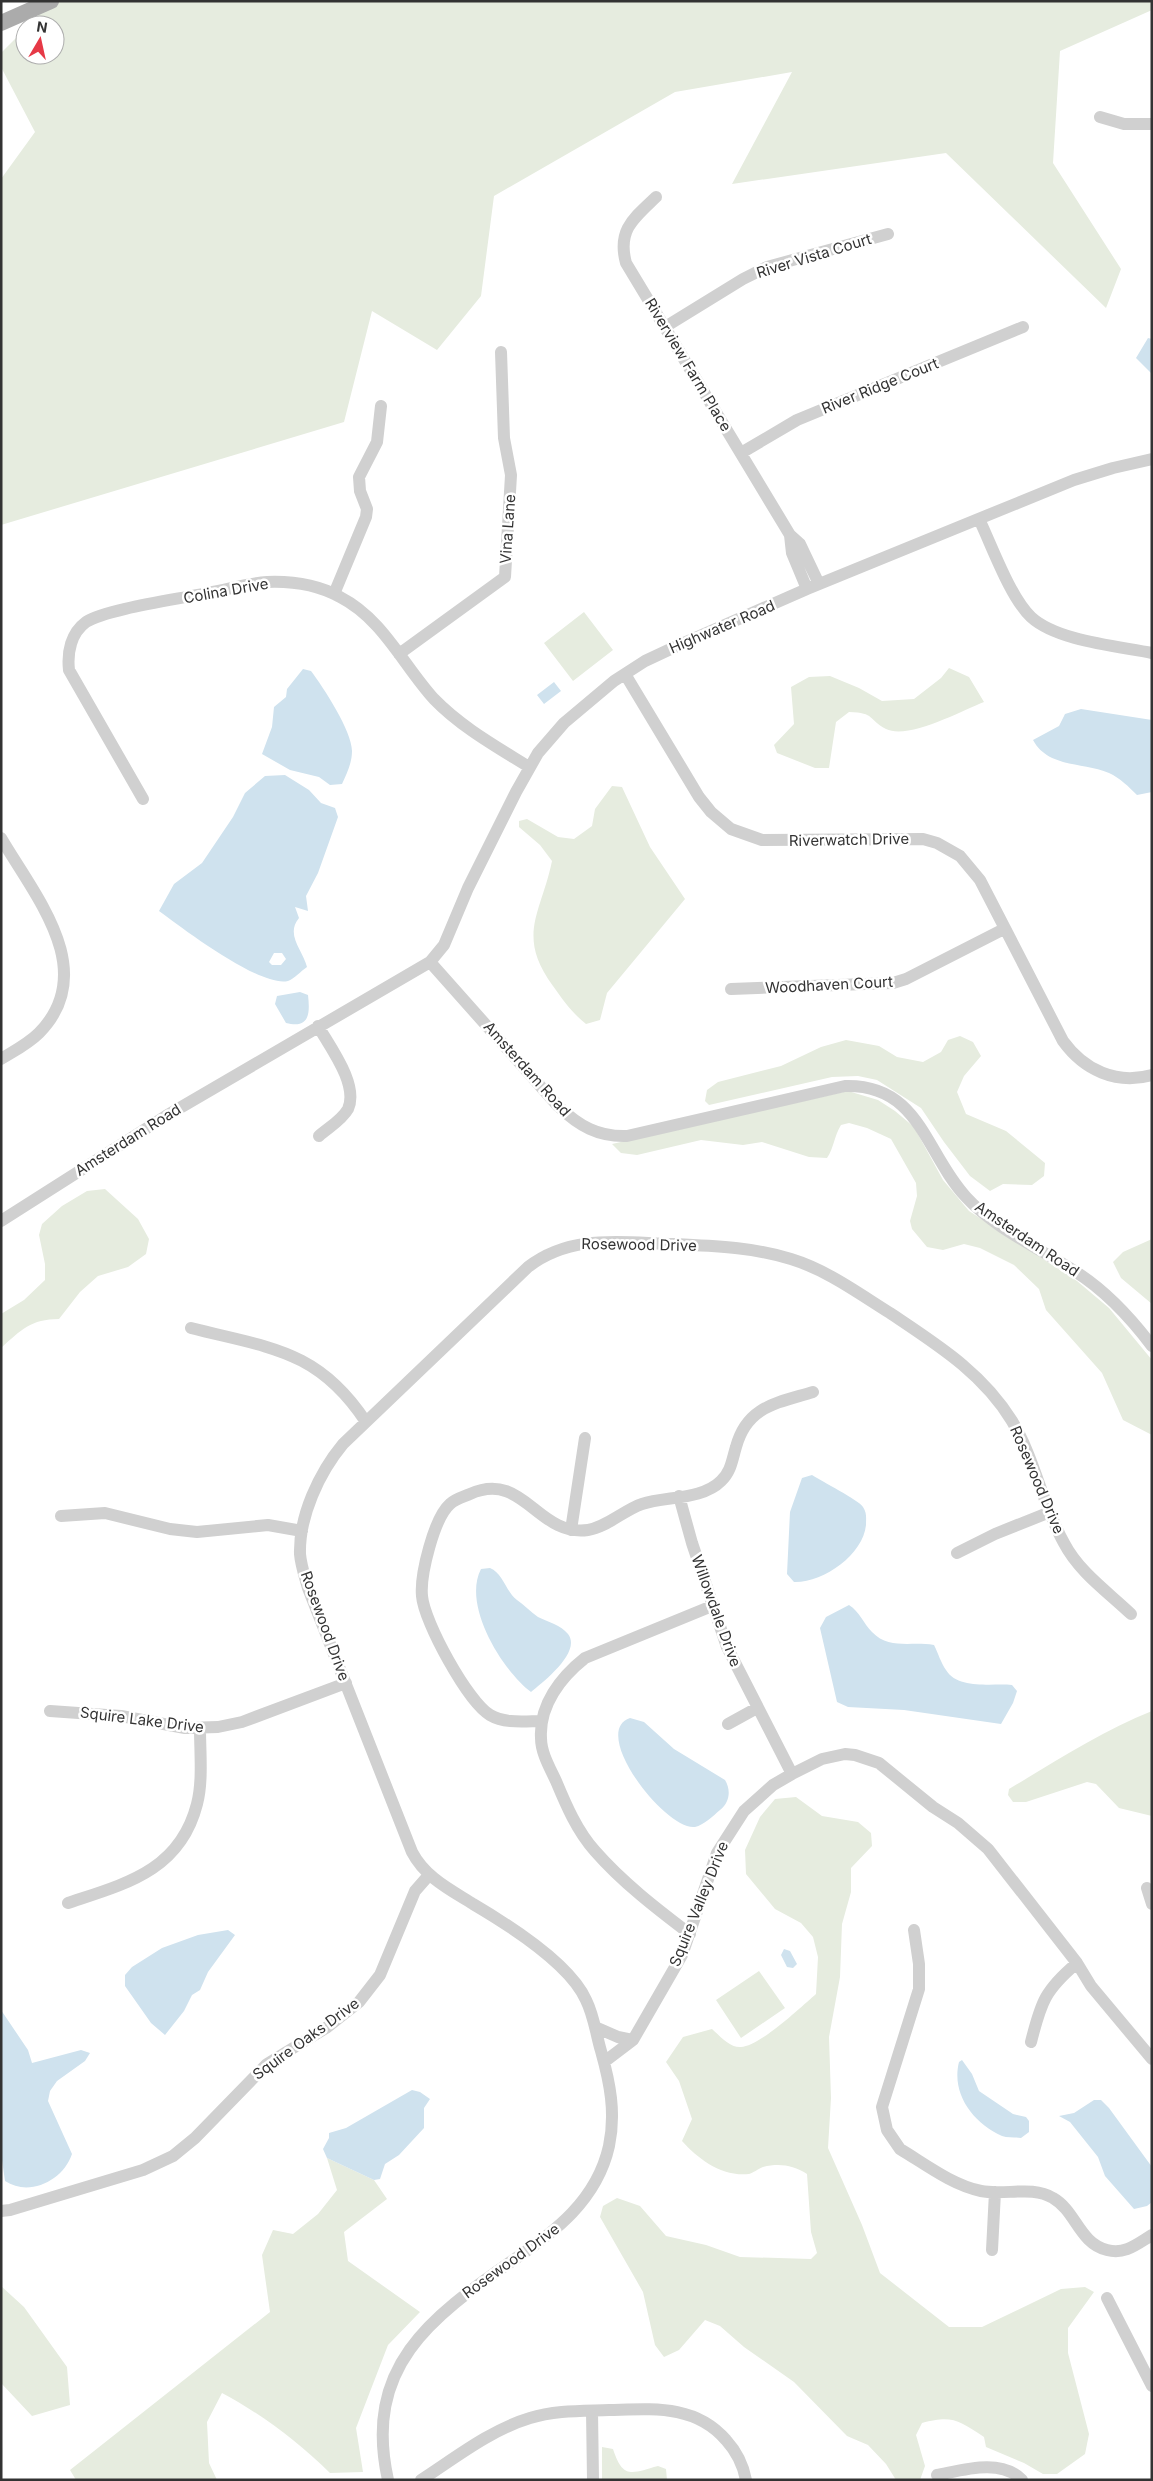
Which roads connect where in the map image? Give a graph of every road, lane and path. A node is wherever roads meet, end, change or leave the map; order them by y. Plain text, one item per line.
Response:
1 (50, 1) edge
2 (1, 23) edge
3 (1100, 117) dead end
4 (1152, 124) edge
5 (656, 197) dead end
6 (888, 234) dead end
7 (664, 327) junction
8 (1023, 327) dead end
9 (501, 352) dead end
10 (381, 406) dead end
11 (741, 453) junction
12 (1152, 459) edge
13 (979, 519) junction
14 (813, 587) junction
15 (334, 594) junction
16 (1152, 653) edge
17 (399, 654) junction
18 (625, 674) junction
19 (529, 768) junction
20 (143, 799) dead end
21 (1, 838) edge
22 (1004, 929) junction
23 (430, 962) junction
24 (731, 989) dead end
25 (318, 1026) junction
26 (1, 1059) edge
27 (1152, 1075) edge
28 (319, 1136) dead end
29 (1, 1221) edge
30 (191, 1328) dead end
31 (1152, 1346) edge
32 (813, 1392) dead end
33 (366, 1422) junction
34 (585, 1438) dead end
35 (680, 1496) junction
36 (1050, 1512) junction
37 (61, 1516) dead end
38 (571, 1530) junction
39 (302, 1531) junction
40 (957, 1552) dead end
41 (712, 1606) junction
42 (1131, 1614) dead end
43 (346, 1683) junction
44 (757, 1708) junction
45 (50, 1711) dead end
46 (542, 1721) junction
47 (728, 1724) dead end
48 (200, 1728) junction
49 (792, 1774) junction
50 (429, 1875) junction
51 (1147, 1888) dead end
52 (68, 1903) dead end
53 (1152, 1904) edge
54 (914, 1930) dead end
55 (690, 1934) junction
56 (1077, 1963) junction
57 (595, 2027) junction
58 (633, 2040) junction
59 (1031, 2042) dead end
60 (1152, 2059) edge
61 (604, 2062) junction
62 (995, 2192) junction
63 (1, 2210) edge
64 (1147, 2238) edge
65 (992, 2250) dead end
66 (1107, 2298) dead end
67 (1152, 2386) edge
68 (592, 2411) junction
69 (937, 2475) dead end
70 (388, 2480) edge
71 (420, 2480) edge
72 (593, 2480) edge
73 (746, 2480) edge
74 (1022, 2480) edge

1 - 2 main road
3 - 4 street
5 - 7 street, Riverview Farm Place
6 - 7 street, River Vista Court
7 - 11 street, Riverview Farm Place
8 - 11 street, River Ridge Court
9 - 17 street, Vina Lane
10 - 15 street
11 - 14 street, Riverview Farm Place
12 - 13 street, Highwater Road
13 - 14 street, Highwater Road
13 - 16 street
14 - 18 street, Highwater Road
15 - 17 street, Colina Drive
15 - 20 street, Colina Drive
17 - 19 street, Colina Drive
18 - 19 street, Highwater Road
18 - 22 street, Riverwatch Drive
19 - 23 street, Highwater Road
21 - 26 street
22 - 24 street, Woodhaven Court
22 - 27 street, Riverwatch Drive
23 - 25 street, Amsterdam Road
23 - 31 street, Amsterdam Road
25 - 28 street
25 - 29 street, Amsterdam Road
30 - 33 street
32 - 35 street
33 - 36 street, Rosewood Drive
33 - 39 street, Rosewood Drive
34 - 38 street
35 - 38 street
35 - 41 street, Willowdale Drive
36 - 40 street
36 - 42 street, Rosewood Drive
37 - 39 street
38 - 46 street
39 - 43 street, Rosewood Drive
41 - 44 street, Willowdale Drive
41 - 46 street
43 - 48 street, Squire Lake Drive
43 - 50 street, Rosewood Drive
44 - 47 street
44 - 49 street, Willowdale Drive
45 - 48 street, Squire Lake Drive
46 - 55 street
48 - 52 street
49 - 55 street, Squire Valley Drive
49 - 56 street, Squire Valley Drive
50 - 57 street, Rosewood Drive
50 - 63 street, Squire Oaks Drive
51 - 53 street
54 - 62 street
55 - 58 street, Squire Valley Drive
56 - 59 street
56 - 60 street, Squire Valley Drive
57 - 58 street
57 - 61 street, Rosewood Drive
58 - 61 street, Squire Valley Drive
61 - 70 street, Rosewood Drive
62 - 64 street
62 - 65 street
66 - 67 street
68 - 71 street
68 - 72 street
68 - 73 street
69 - 74 street

